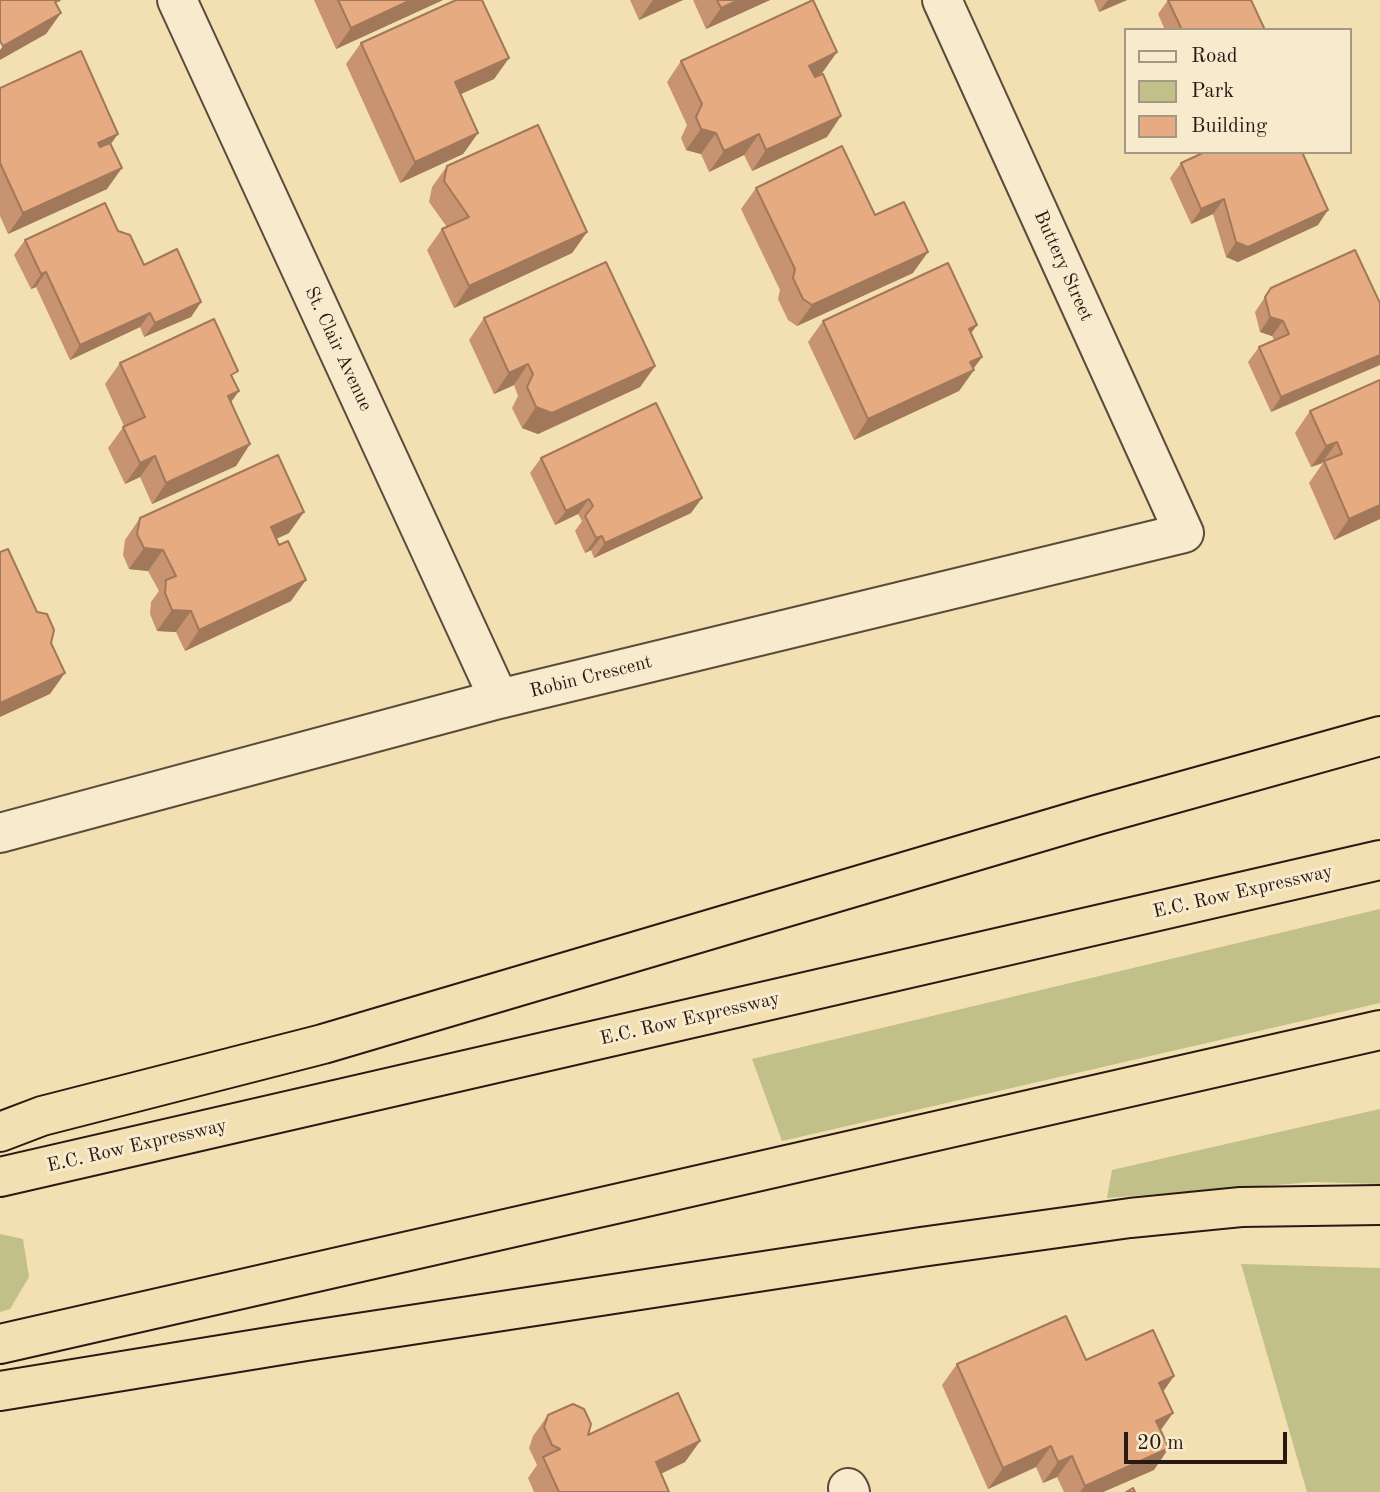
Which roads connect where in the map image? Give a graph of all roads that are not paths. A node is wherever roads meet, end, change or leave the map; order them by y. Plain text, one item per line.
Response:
1 (177, 0) edge
2 (942, 0) edge
3 (1184, 533) joint
4 (499, 699) junction
5 (1380, 736) edge
6 (0, 833) edge
7 (1380, 860) edge
8 (1380, 1030) edge
9 (0, 1132) edge
10 (0, 1177) edge
11 (1380, 1205) edge
12 (0, 1344) edge
13 (0, 1391) edge

1 - 4 street, St. Clair Avenue
2 - 3 street, Buttery Street
3 - 4 street, Robin Crescent
4 - 6 street, Robin Crescent
5 - 9 highway
7 - 10 highway, E.C. Row Expressway
8 - 12 highway
11 - 13 highway

